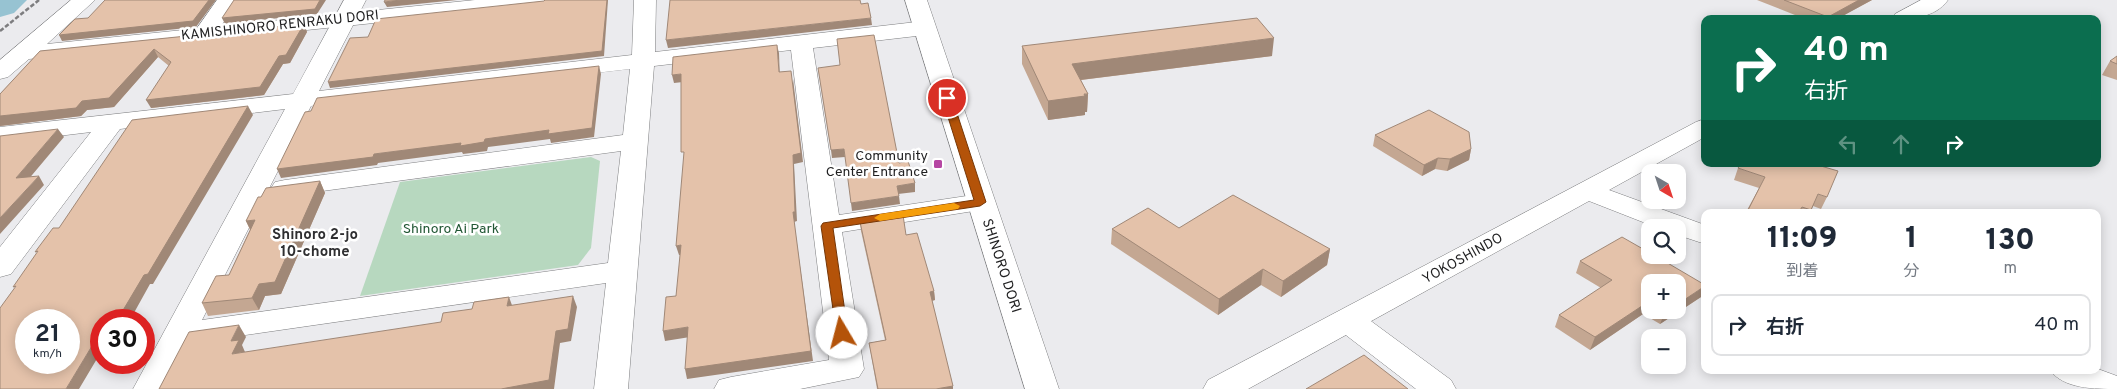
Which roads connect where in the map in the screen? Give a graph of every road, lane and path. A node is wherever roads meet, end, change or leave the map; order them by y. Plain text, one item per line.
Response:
1 (39, 0) edge
2 (84, 0) edge
3 (228, 0) edge
4 (537, 0) edge
5 (645, 0) edge
6 (916, 0) edge
7 (1937, 0) edge
8 (500, 2) edge
9 (350, 10) edge
10 (1910, 15) edge
11 (925, 28) junction
12 (0, 31) edge
13 (204, 34) junction
14 (801, 42) junction
15 (22, 53) junction
16 (643, 61) junction
17 (0, 72) edge
18 (302, 100) junction
19 (112, 122) junction
20 (1701, 129) edge
21 (0, 135) edge
22 (635, 141) junction
23 (1587, 191) junction
24 (254, 192) junction
25 (980, 202) junction
26 (827, 226) junction
27 (1701, 234) edge
28 (0, 267) edge
29 (623, 271) junction
30 (1349, 321) junction
31 (180, 334) junction
32 (2077, 374) edge
33 (150, 389) edge
34 (611, 389) edge
35 (731, 389) edge
36 (1042, 389) edge
37 (1220, 389) edge
38 (1439, 389) edge
39 (2116, 389) edge

1 - 12 path
2 - 15 street
3 - 13 street
4 - 8 street, KAMISHINORO RENRAKU DORI
5 - 16 street
6 - 11 street, SHINORO DORI
7 - 10 street
8 - 9 street, KAMISHINORO RENRAKU DORI
9 - 13 street, KAMISHINORO RENRAKU DORI
9 - 18 street
11 - 14 street
11 - 25 street, SHINORO DORI
13 - 15 street, KAMISHINORO RENRAKU DORI
14 - 16 street
14 - 26 street
15 - 17 street
16 - 18 street
16 - 22 street
18 - 19 street
18 - 24 street
19 - 21 street
19 - 28 street
20 - 23 street, YOKOSHINDO
22 - 24 street
22 - 29 street
23 - 27 street
23 - 30 street, YOKOSHINDO
24 - 31 street
25 - 26 street
25 - 36 street, SHINORO DORI
26 - 35 street
29 - 31 street
29 - 34 street
30 - 37 street, YOKOSHINDO
30 - 38 street
31 - 33 street
32 - 39 street

